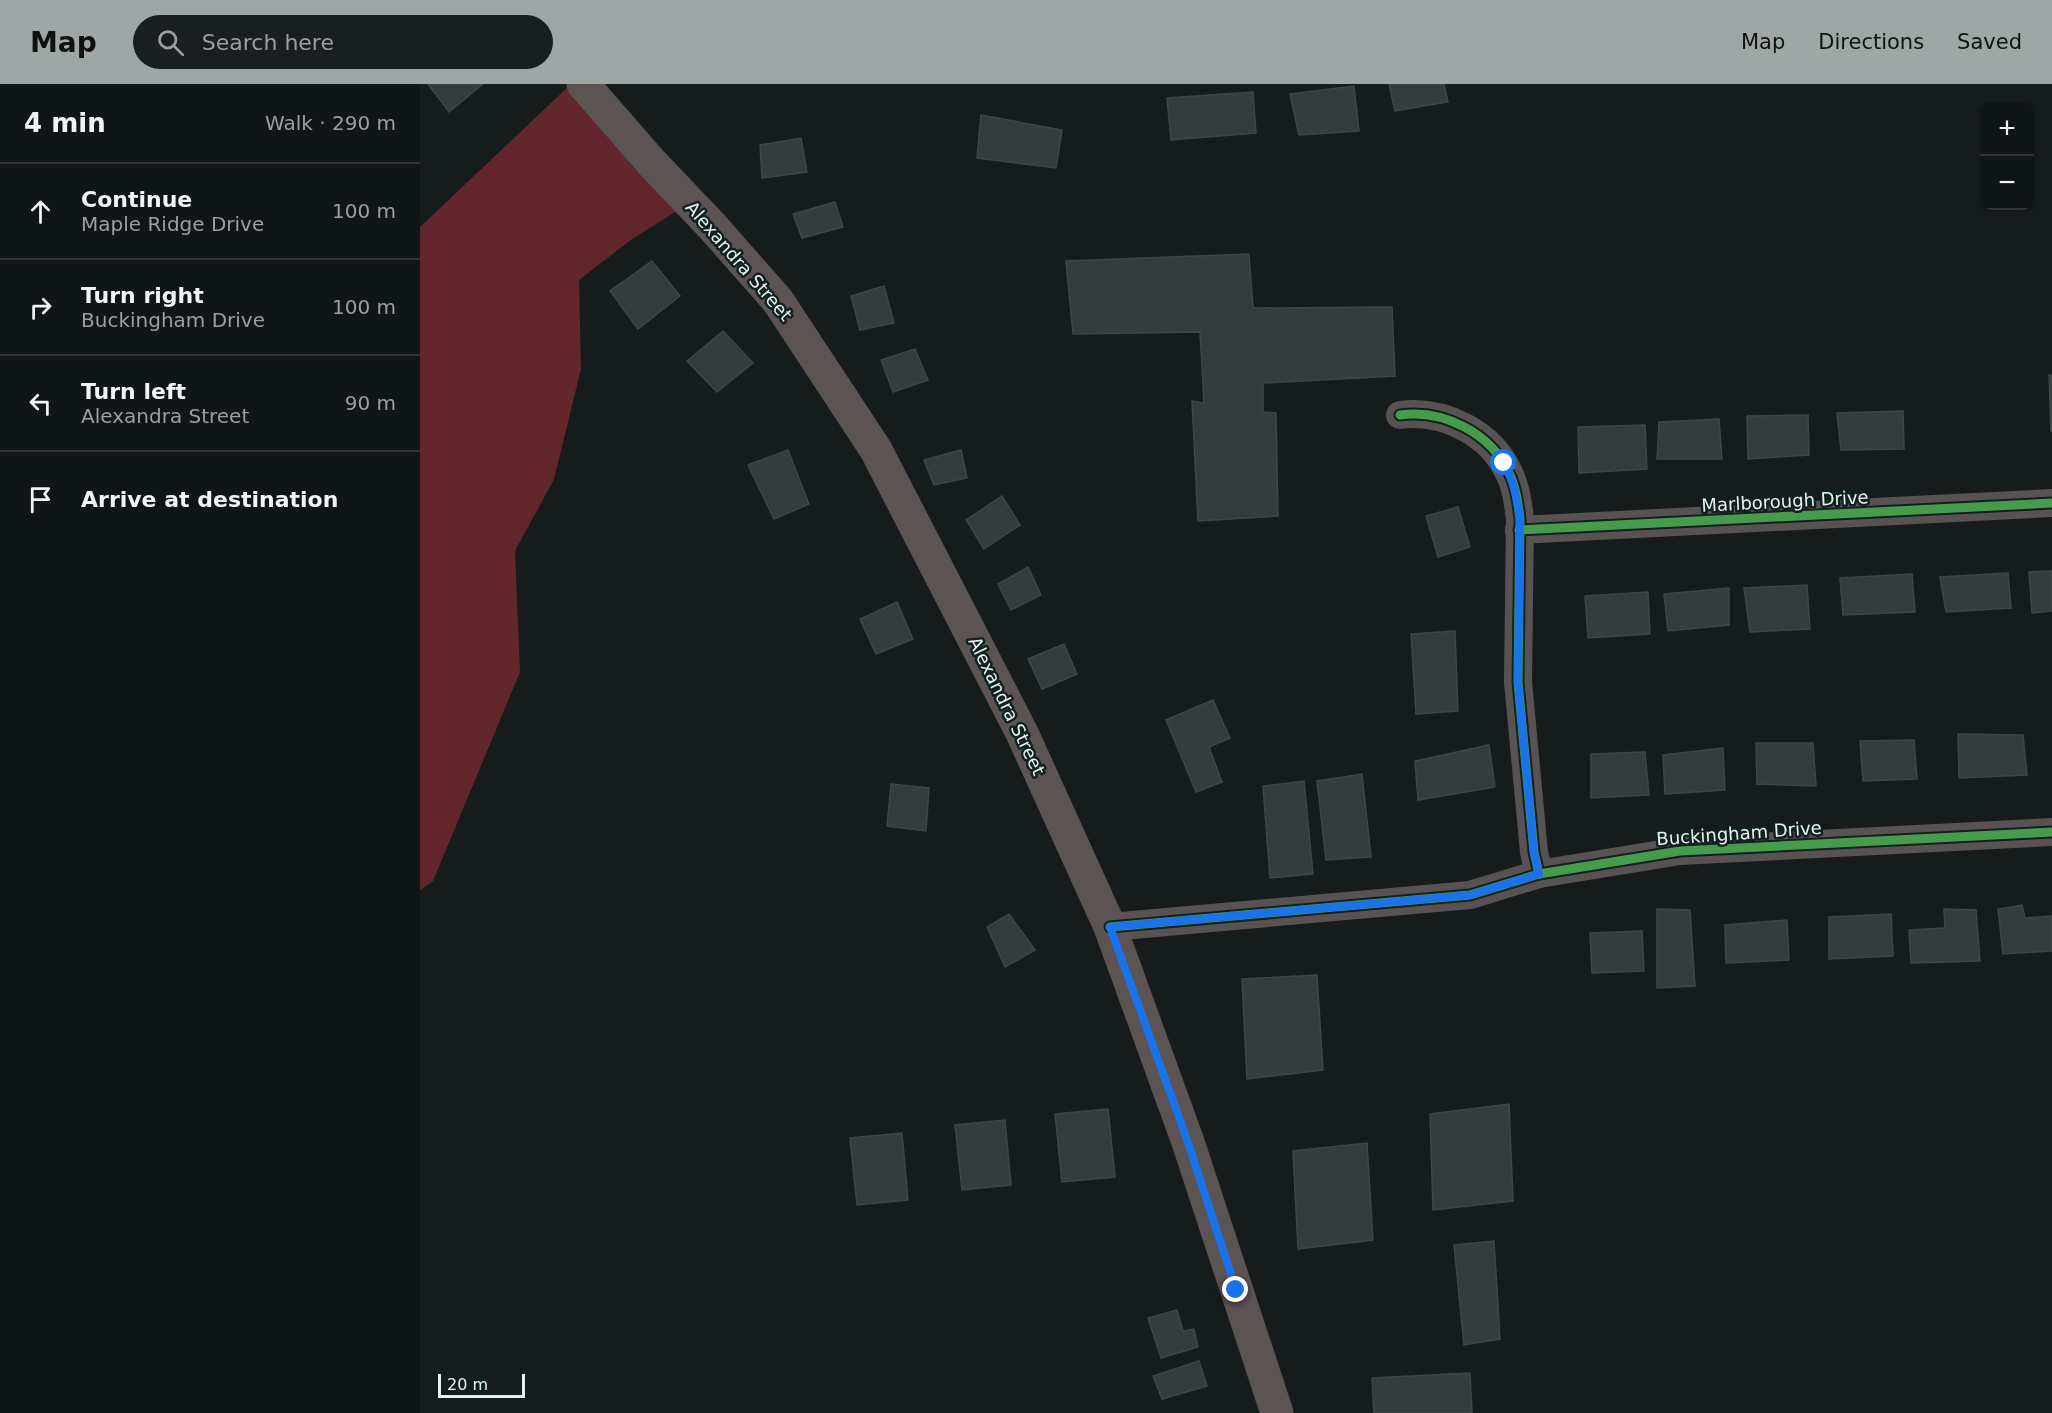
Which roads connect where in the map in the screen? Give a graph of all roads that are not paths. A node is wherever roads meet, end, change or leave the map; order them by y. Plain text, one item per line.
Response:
1 (583, 84) edge
2 (1401, 415) dead end
3 (2052, 503) edge
4 (1519, 530) junction
5 (2052, 832) edge
6 (1539, 874) junction
7 (1110, 927) junction
8 (1277, 1413) edge

1 - 7 main road, Alexandra Street
2 - 4 street
3 - 4 street, Marlborough Drive
4 - 6 street
5 - 6 street, Buckingham Drive
6 - 7 street, Buckingham Drive
7 - 8 main road, Alexandra Street

